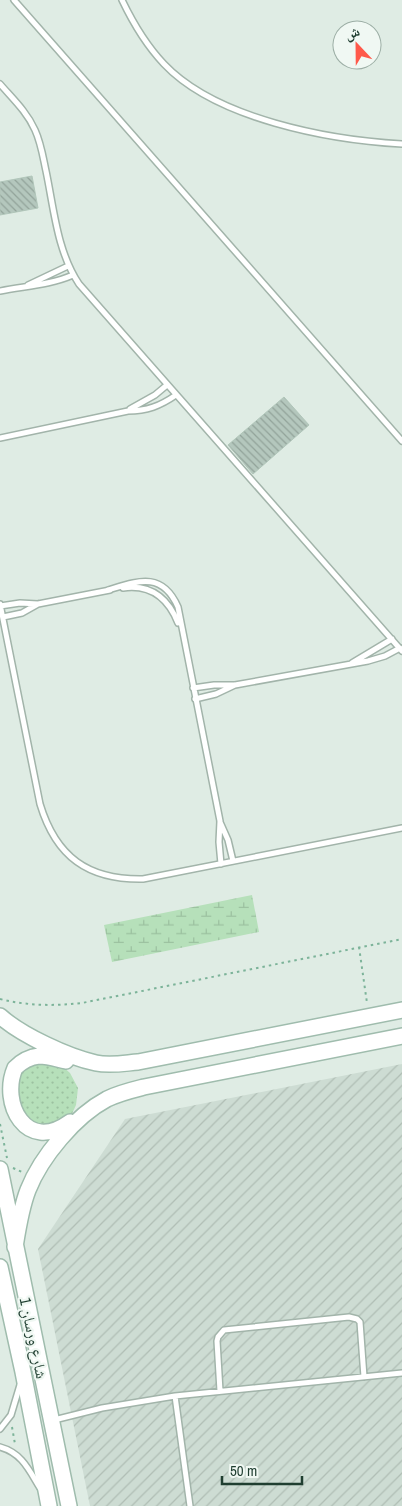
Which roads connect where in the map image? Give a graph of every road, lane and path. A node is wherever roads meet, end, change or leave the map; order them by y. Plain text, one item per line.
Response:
1 (14, 0) edge
2 (122, 0) edge
3 (0, 84) edge
4 (402, 144) edge
5 (68, 266) junction
6 (73, 275) junction
7 (28, 285) junction
8 (0, 291) edge
9 (167, 385) junction
10 (176, 395) junction
11 (128, 411) junction
12 (0, 438) edge
13 (402, 441) edge
14 (108, 590) junction
15 (38, 604) junction
16 (0, 605) edge
17 (2, 617) junction
18 (181, 630) junction
19 (392, 639) junction
20 (401, 650) edge
21 (351, 663) junction
22 (235, 685) junction
23 (193, 688) junction
24 (195, 699) junction
25 (220, 822) junction
26 (402, 828) edge
27 (233, 861) junction
28 (222, 864) junction
29 (402, 939) edge
30 (359, 947) junction
31 (0, 999) edge
32 (402, 1010) edge
33 (0, 1016) edge
34 (369, 1016) junction
35 (402, 1036) edge
36 (97, 1063) junction
37 (107, 1099) junction
38 (0, 1124) edge
39 (0, 1169) edge
40 (28, 1174) dead end
41 (15, 1246) junction
42 (0, 1267) edge
43 (23, 1372) junction
44 (402, 1373) edge
45 (364, 1377) junction
46 (220, 1391) junction
47 (175, 1396) junction
48 (51, 1420) junction
49 (12, 1427) dead end
50 (0, 1429) edge
51 (0, 1447) edge
52 (16, 1448) dead end
53 (48, 1504) edge
54 (69, 1506) edge
55 (190, 1506) edge

1 - 13 lane
2 - 4 lane
3 - 5 lane
5 - 6 lane
5 - 7 lane
6 - 7 lane
6 - 9 lane
7 - 8 lane
9 - 10 lane
9 - 11 lane
10 - 11 lane
10 - 19 lane
11 - 12 lane
14 - 15 lane
14 - 18 lane
14 - 18 lane
15 - 16 lane
15 - 17 lane
16 - 17 lane
17 - 28 lane
18 - 23 lane
19 - 20 lane
19 - 21 lane
20 - 21 lane
21 - 22 lane
22 - 23 lane
22 - 24 lane
23 - 24 lane
24 - 25 lane
25 - 27 lane
25 - 28 lane
26 - 27 lane
27 - 28 lane
29 - 30 path
30 - 31 path
30 - 34 path
32 - 34 street
33 - 36 street
34 - 36 street
35 - 37 street
36 - 37 street
37 - 41 street
38 - 40 path
39 - 41 street, شارع ورسان 1
41 - 48 street, شارع ورسان 1
42 - 43 street, شارع ورسان 1
43 - 50 lane
43 - 53 street, شارع ورسان 1
44 - 45 lane
45 - 46 lane
45 - 46 lane
46 - 47 lane
47 - 48 lane
47 - 55 lane
48 - 54 street, شارع ورسان 1
49 - 52 path
51 - 53 lane

